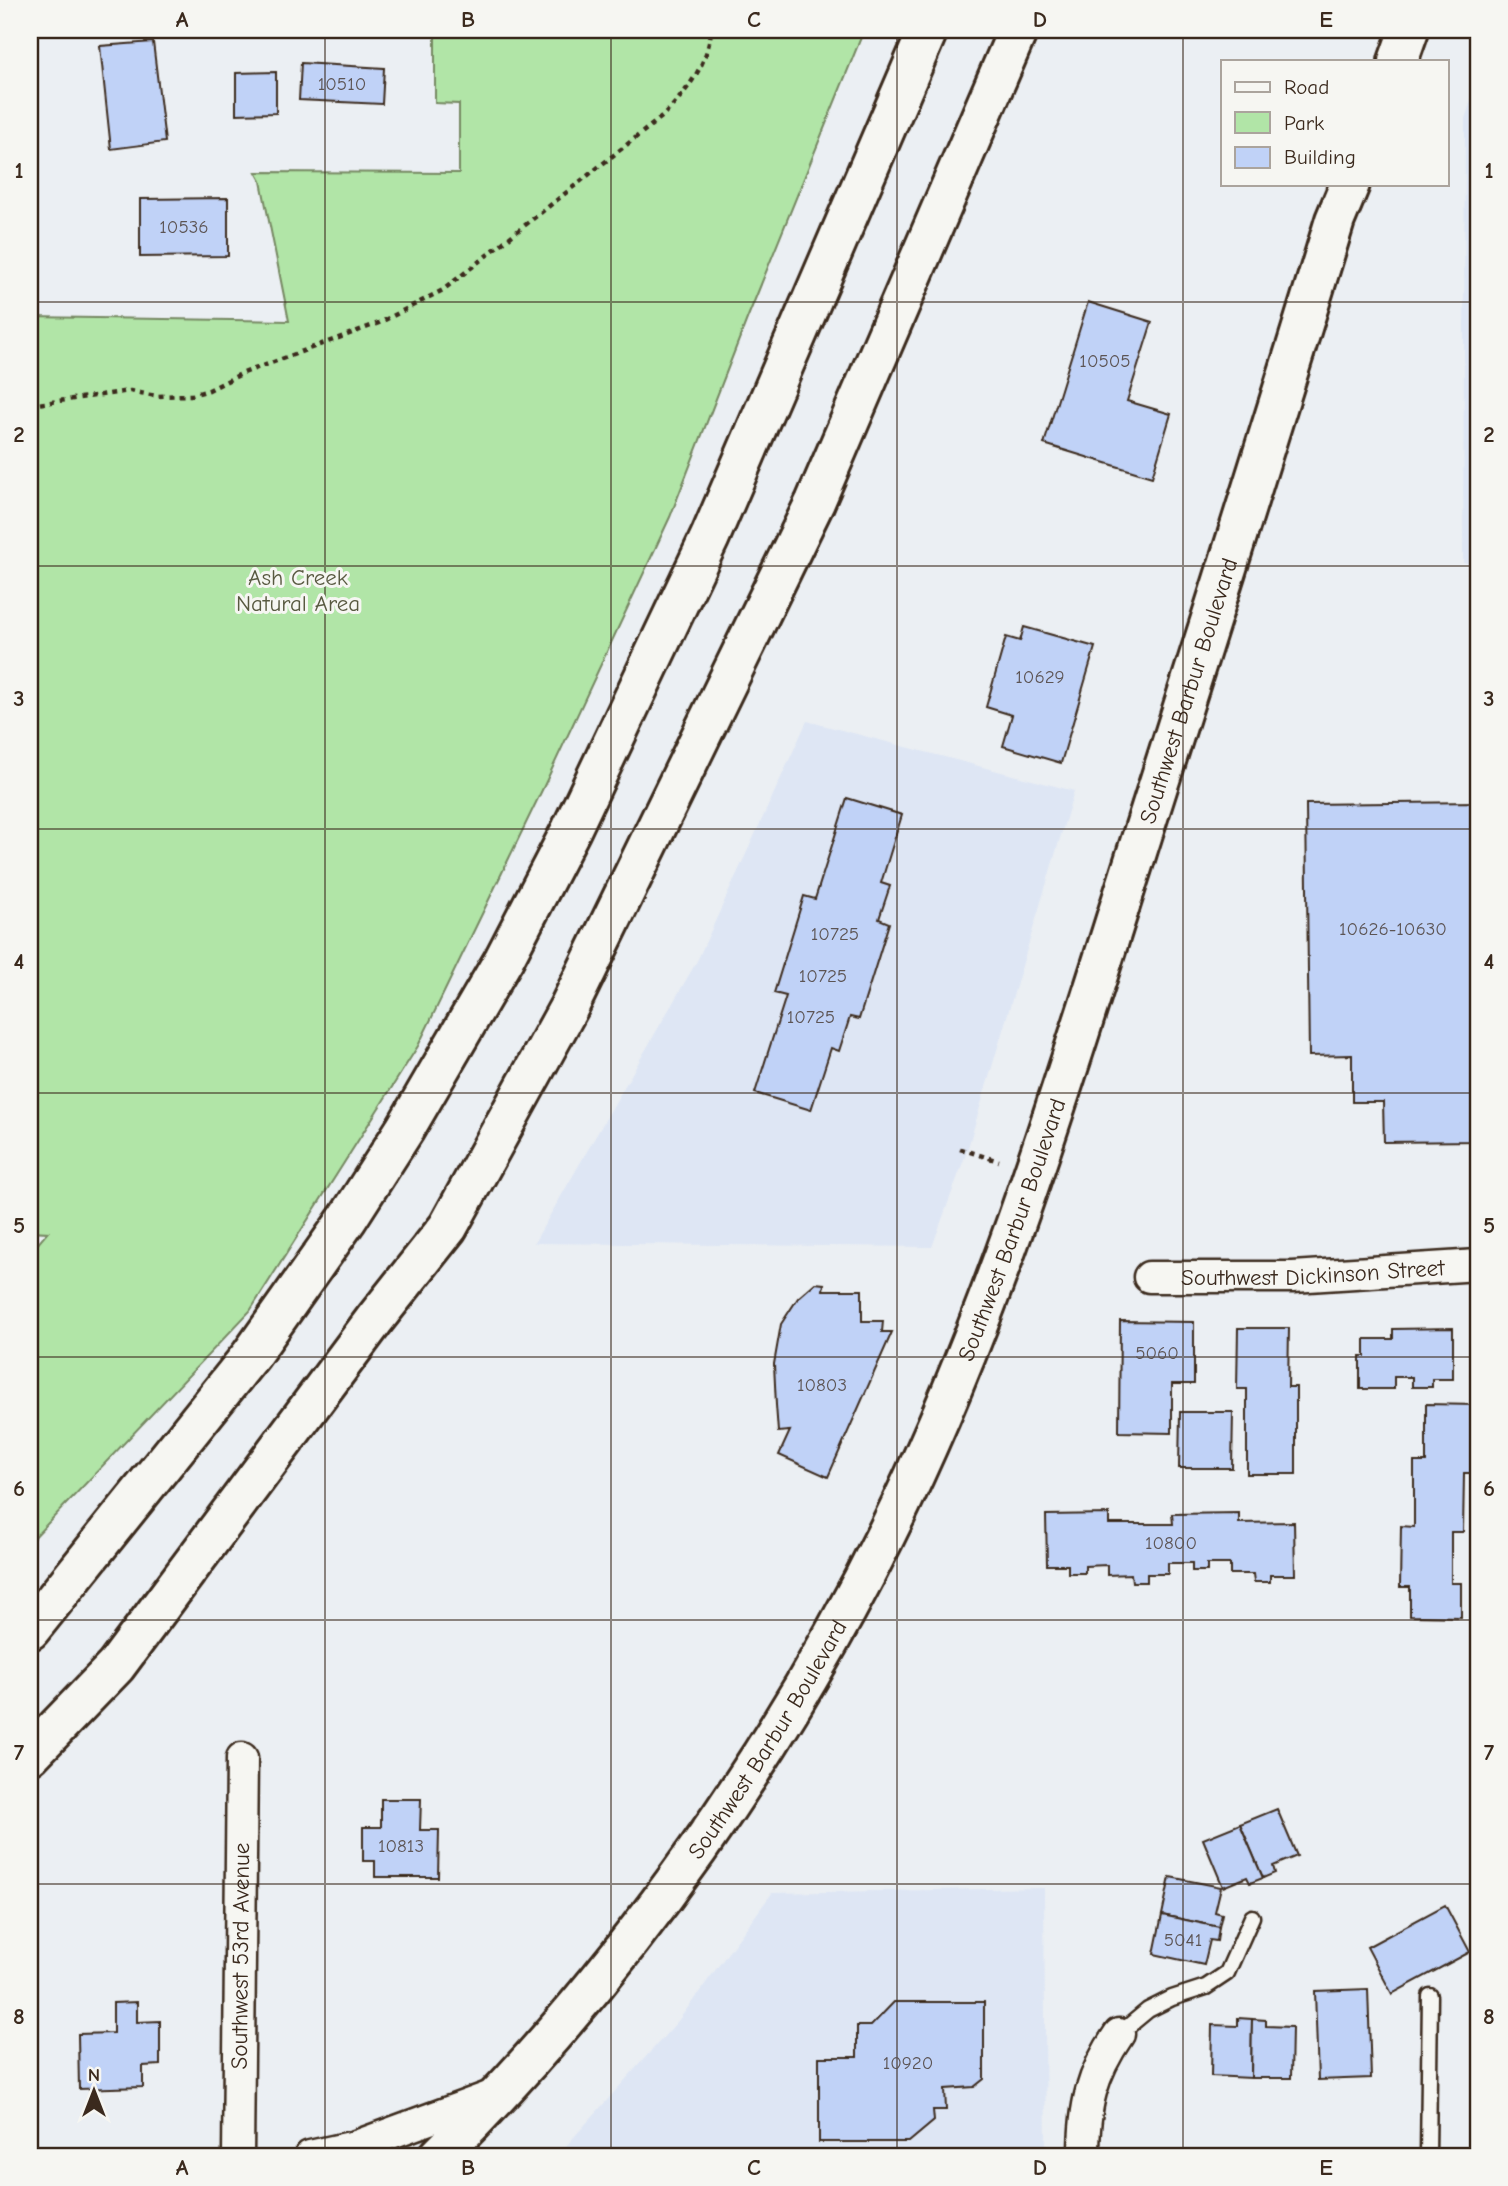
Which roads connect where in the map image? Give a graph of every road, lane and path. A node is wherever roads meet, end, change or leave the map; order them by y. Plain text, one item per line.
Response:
1 (711, 30) edge
2 (928, 30) edge
3 (1018, 30) edge
4 (1409, 30) edge
5 (1398, 60) edge
6 (1349, 186) edge
7 (30, 405) edge
8 (1478, 1265) edge
9 (1149, 1277) dead end
10 (30, 1630) edge
11 (30, 1755) edge
12 (242, 1758) dead end
13 (1252, 1917) dead end
14 (1430, 1996) dead end
15 (1119, 2034) joint
16 (500, 2092) junction
17 (238, 2156) edge
18 (310, 2156) edge
19 (439, 2156) edge
20 (1084, 2156) edge
21 (1428, 2156) edge

1 - 7 path
2 - 10 main road
3 - 11 main road
4 - 5 main road
6 - 16 main road, Southwest Barbur Boulevard
8 - 9 street, Southwest Dickinson Street
12 - 17 street, Southwest 53rd Avenue
13 - 15 lane
14 - 21 lane
15 - 20 street
16 - 18 street
16 - 19 main road, Southwest Barbur Boulevard

